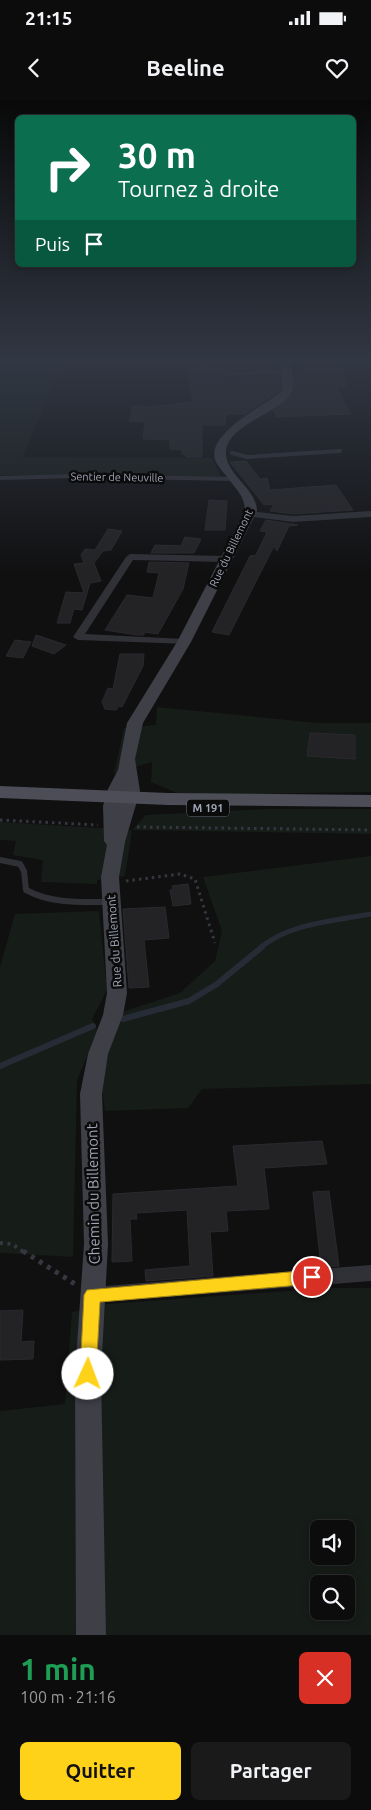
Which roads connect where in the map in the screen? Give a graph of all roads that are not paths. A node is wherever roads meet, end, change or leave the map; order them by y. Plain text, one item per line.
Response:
1 (233, 431) edge
2 (340, 451) dead end
3 (232, 453) dead end
4 (0, 478) edge
5 (234, 479) junction
6 (250, 514) junction
7 (371, 514) edge
8 (226, 560) junction
9 (184, 642) junction
10 (0, 792) edge
11 (0, 798) edge
12 (371, 801) edge
13 (121, 802) junction
14 (0, 860) edge
15 (110, 892) junction
16 (108, 1026) joint
17 (371, 1273) edge
18 (92, 1295) junction
19 (90, 1635) edge

1 - 5 street, Rue du Billemont
2 - 3 lane
4 - 5 street, Sentier de Neuville
5 - 6 street, Rue du Billemont
6 - 7 street
6 - 8 street, Rue du Billemont
8 - 9 street, Rue du Billemont
8 - 9 street
9 - 13 street, Rue du Billemont
10 - 13 main road, M 191
11 - 13 main road, M 191
12 - 13 main road, M 191
13 - 15 street, Rue du Billemont
14 - 15 lane
15 - 16 street, Rue du Billemont
16 - 18 street, Chemin du Billemont
17 - 18 street
18 - 19 street, Chemin du Billemont

